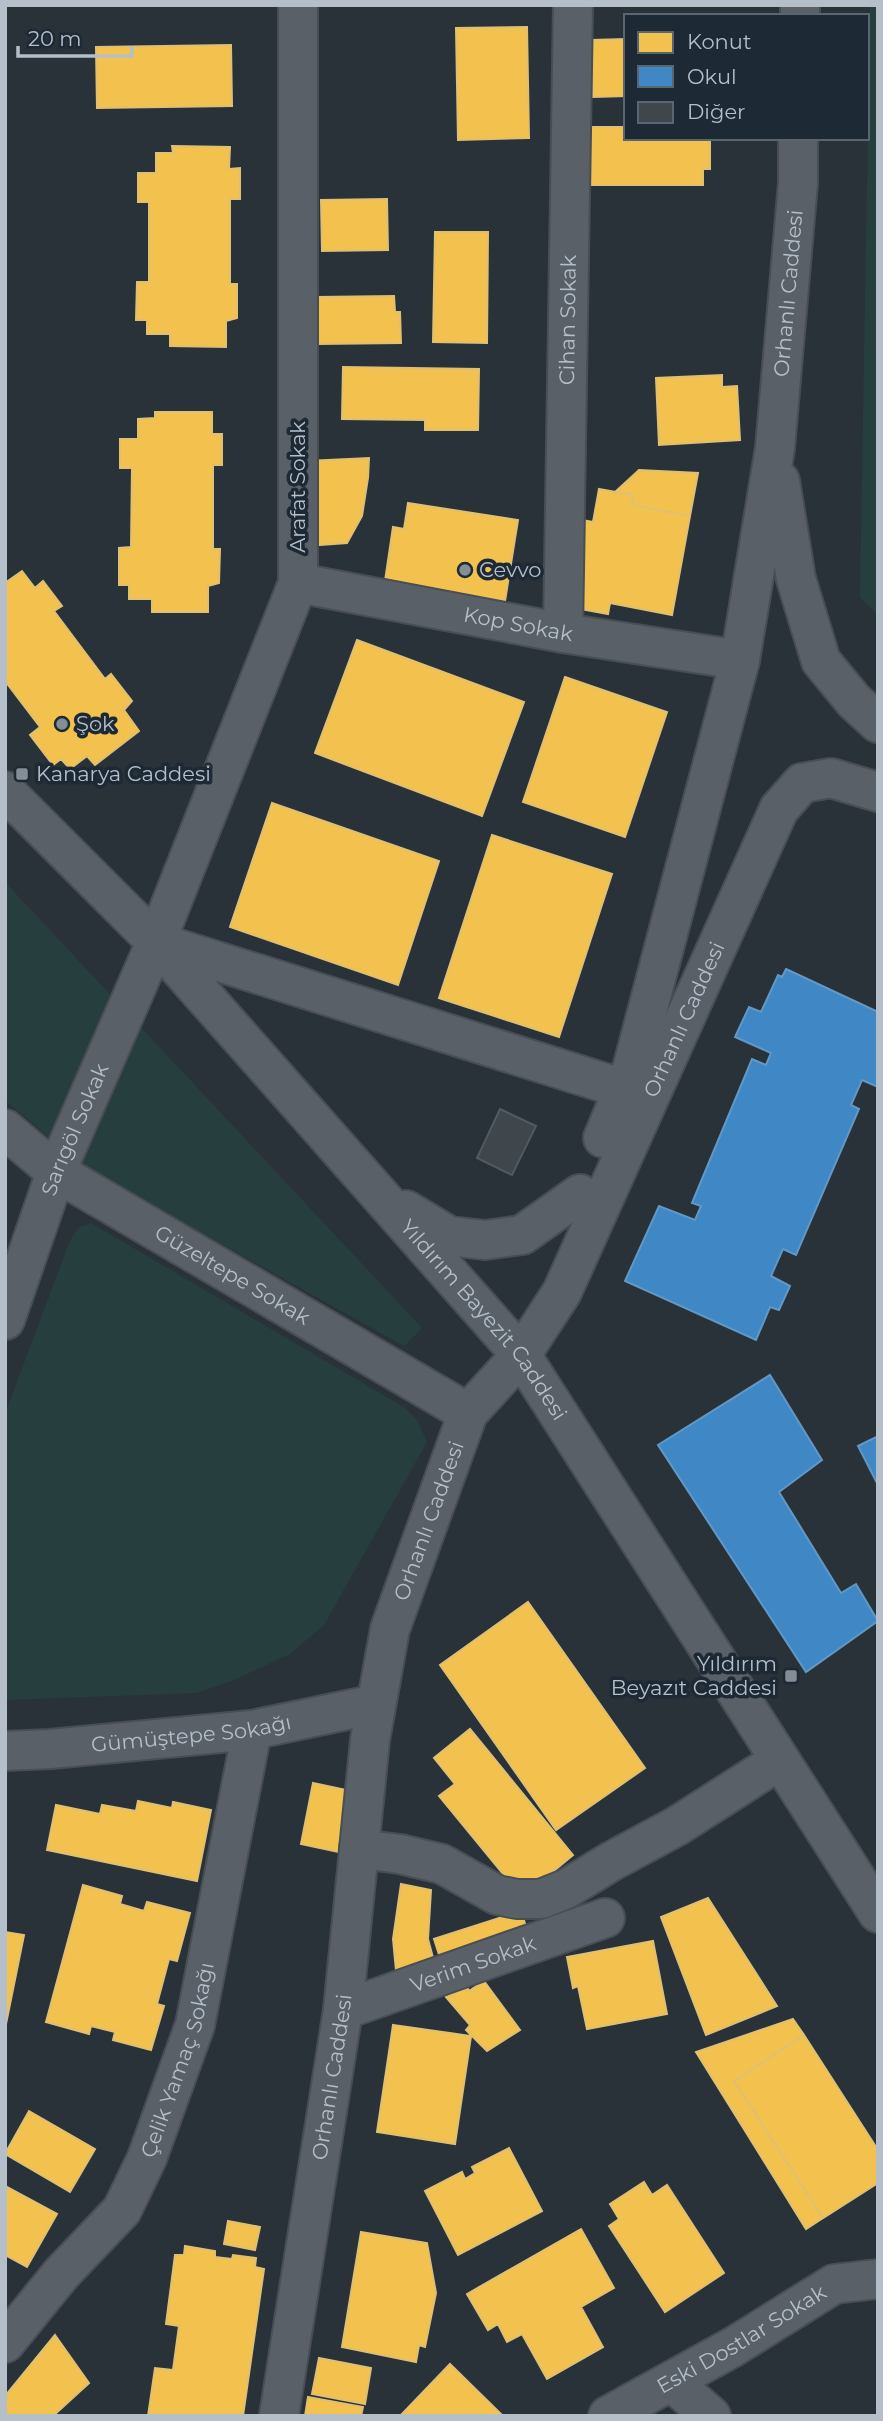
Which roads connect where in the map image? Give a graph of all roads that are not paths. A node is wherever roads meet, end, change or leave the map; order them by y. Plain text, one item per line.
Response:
1 (298, 5) edge
2 (573, 5) edge
3 (799, 140) edge
4 (775, 448) junction
5 (298, 583) junction
6 (563, 633) junction
7 (740, 660) junction
8 (878, 723) edge
9 (5, 790) edge
10 (878, 792) edge
11 (156, 942) junction
12 (624, 1089) junction
13 (5, 1129) edge
14 (56, 1172) junction
15 (377, 1192) junction
16 (580, 1194) junction
17 (5, 1320) edge
18 (521, 1355) junction
19 (468, 1412) junction
20 (376, 1704) junction
21 (252, 1730) junction
22 (5, 1751) edge
23 (780, 1760) junction
24 (359, 1849) junction
25 (878, 1913) edge
26 (605, 1918) dead end
27 (342, 2010) junction
28 (878, 2279) edge
29 (5, 2343) edge
30 (672, 2382) junction
31 (279, 2416) edge
32 (608, 2416) edge
33 (711, 2416) edge

1 - 5 street, Arafat Sokak
2 - 6 street, Cihan Sokak
3 - 4 street, Orhanlı Caddesi
4 - 7 street
4 - 8 street
5 - 6 street, Kop Sokak
5 - 11 street, Arafat Sokak
6 - 7 street, Kop Sokak
7 - 12 street
9 - 11 street, Yıldırım Bayezit Caddesi
10 - 18 street, Orhanlı Caddesi
11 - 12 street
11 - 14 street, Sarıgöl Sokak
11 - 15 street, Yıldırım Bayezit Caddesi
12 - 16 street
13 - 14 street, Güzeltepe Sokak
14 - 17 street, Sarıgöl Sokak
14 - 19 street, Güzeltepe Sokak
15 - 16 street
15 - 18 street, Yıldırım Bayezit Caddesi
16 - 18 street
18 - 19 street, Orhanlı Caddesi
18 - 23 street, Yıldırım Bayezit Caddesi
19 - 20 street, Orhanlı Caddesi
20 - 21 street, Gümüştepe Sokağı
20 - 24 street, Orhanlı Caddesi
21 - 22 street, Gümüştepe Sokağı
21 - 29 street, Çelik Yamaç Sokağı
23 - 24 street
23 - 25 street, Yıldırım Bayezit Caddesi
24 - 27 street, Orhanlı Caddesi
26 - 27 street, Verim Sokak
27 - 31 street, Orhanlı Caddesi
28 - 30 street, Eski Dostlar Sokak
30 - 32 street, Eski Dostlar Sokak
30 - 33 street

